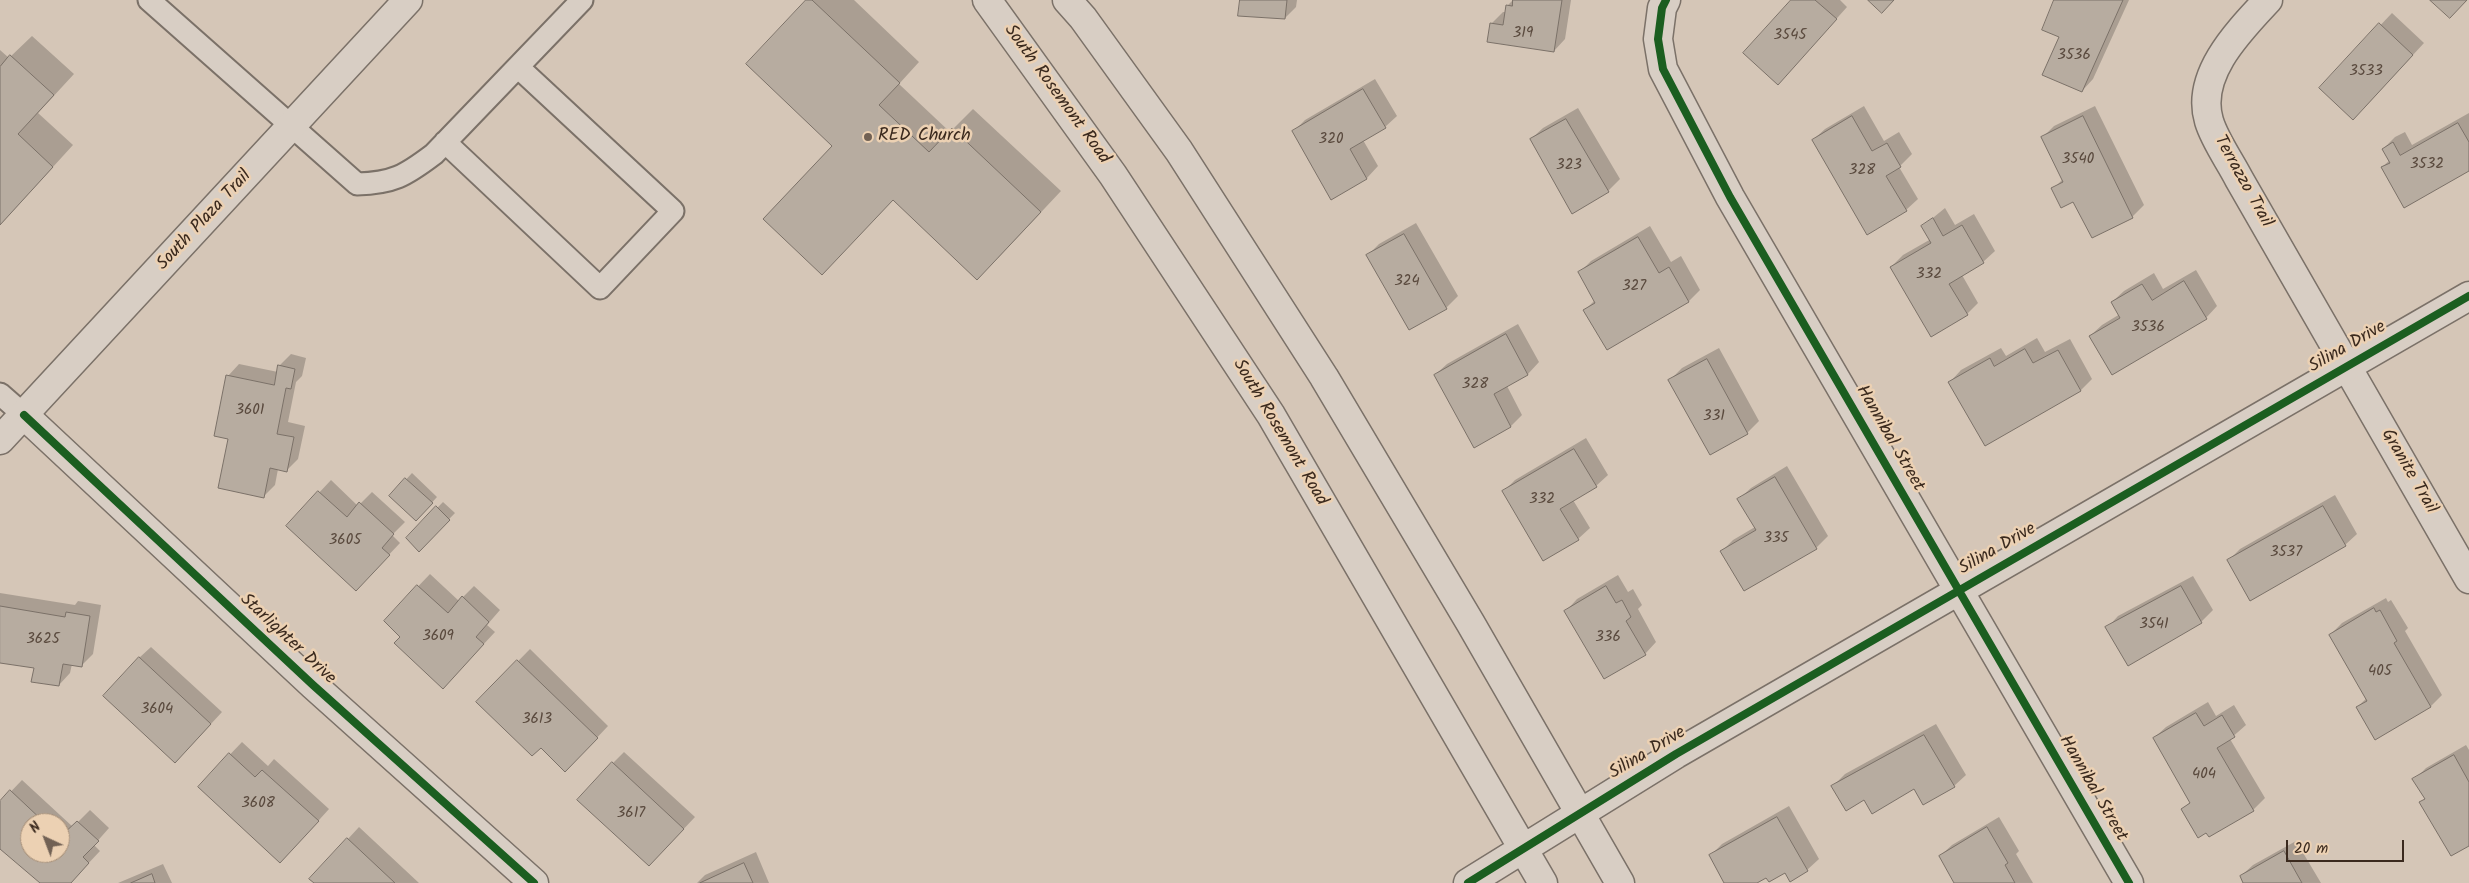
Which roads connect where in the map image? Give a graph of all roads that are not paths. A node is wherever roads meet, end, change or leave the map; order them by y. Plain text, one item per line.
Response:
1 (149, 0) edge
2 (408, 0) edge
3 (582, 0) edge
4 (987, 0) edge
5 (1067, 0) edge
6 (1666, 0) edge
7 (2268, 0) edge
8 (518, 67) junction
9 (292, 127) junction
10 (445, 142) junction
11 (2469, 296) edge
12 (2347, 366) junction
13 (0, 394) edge
14 (24, 415) junction
15 (0, 440) edge
16 (2469, 579) edge
17 (1960, 589) junction
18 (1580, 813) junction
19 (1523, 847) junction
20 (534, 883) edge
21 (1468, 883) edge
22 (1543, 883) edge
23 (1620, 883) edge
24 (2129, 883) edge

1 - 9 lane
2 - 9 street, South Plaza Trail
3 - 8 lane
4 - 19 street, South Rosemont Road
5 - 18 street
6 - 17 street, Hannibal Street
7 - 12 street, Terrazzo Trail
8 - 10 lane
8 - 10 lane
9 - 10 lane
9 - 14 street, South Plaza Trail
11 - 12 street, Silina Drive
12 - 16 street, Granite Trail
12 - 17 street, Silina Drive
13 - 14 lane
14 - 15 street, South Plaza Trail
14 - 20 street, Starlighter Drive
17 - 18 street, Silina Drive
17 - 24 street, Hannibal Street
18 - 19 street, Silina Drive
18 - 23 street
19 - 21 street, Silina Drive
19 - 22 street, South Rosemont Road

